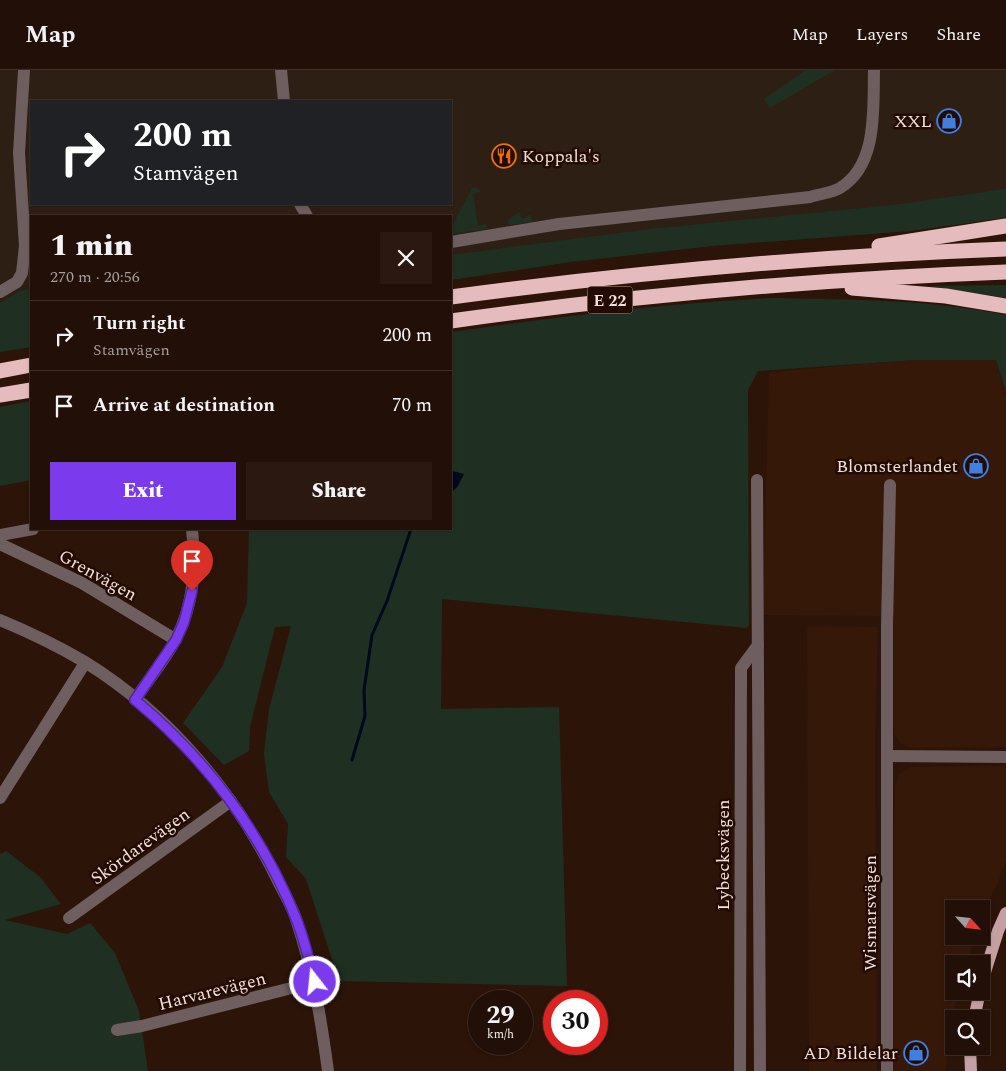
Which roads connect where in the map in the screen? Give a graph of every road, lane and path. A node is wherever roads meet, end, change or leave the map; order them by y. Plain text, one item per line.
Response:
1 (24, 70) edge
2 (281, 70) edge
3 (874, 70) edge
4 (284, 100) edge
5 (1006, 226) edge
6 (452, 242) edge
7 (1006, 249) edge
8 (784, 260) junction
9 (1006, 272) edge
10 (770, 285) junction
11 (0, 292) edge
12 (452, 297) edge
13 (1006, 306) edge
14 (452, 321) edge
15 (30, 366) edge
16 (0, 371) edge
17 (30, 390) edge
18 (0, 395) edge
19 (757, 480) dead end
20 (890, 485) dead end
21 (30, 530) edge
22 (192, 530) edge
23 (0, 535) edge
24 (0, 544) edge
25 (0, 620) edge
26 (176, 640) junction
27 (758, 645) junction
28 (85, 663) junction
29 (135, 700) junction
30 (888, 756) junction
31 (1006, 757) edge
32 (0, 798) edge
33 (231, 801) junction
34 (1006, 913) edge
35 (69, 918) dead end
36 (990, 956) edge
37 (315, 982) junction
38 (117, 1030) dead end
39 (969, 1055) edge
40 (970, 1055) edge
41 (328, 1071) edge
42 (740, 1071) edge
43 (760, 1071) edge
44 (887, 1071) edge
45 (966, 1071) edge
46 (971, 1071) edge

1 - 11 street
2 - 4 street
3 - 6 street
5 - 8 highway
7 - 8 highway, E 22
8 - 12 highway, E 22
9 - 10 highway, E 22
10 - 13 highway
10 - 14 highway, E 22
15 - 16 highway
17 - 18 highway
19 - 27 street, Lybecksvägen
20 - 30 street, Wismarsvägen
21 - 23 street
22 - 26 street
24 - 26 street, Grenvägen
25 - 28 street
26 - 29 street
27 - 42 street, Lybecksvägen
27 - 43 street, Lybecksvägen
28 - 29 street
28 - 32 street
29 - 33 street
30 - 31 street
30 - 44 street, Wismarsvägen
33 - 35 street, Skördarevägen
33 - 37 street
34 - 36 main road
37 - 38 street, Harvarevägen
37 - 41 street
39 - 45 main road
40 - 46 main road

